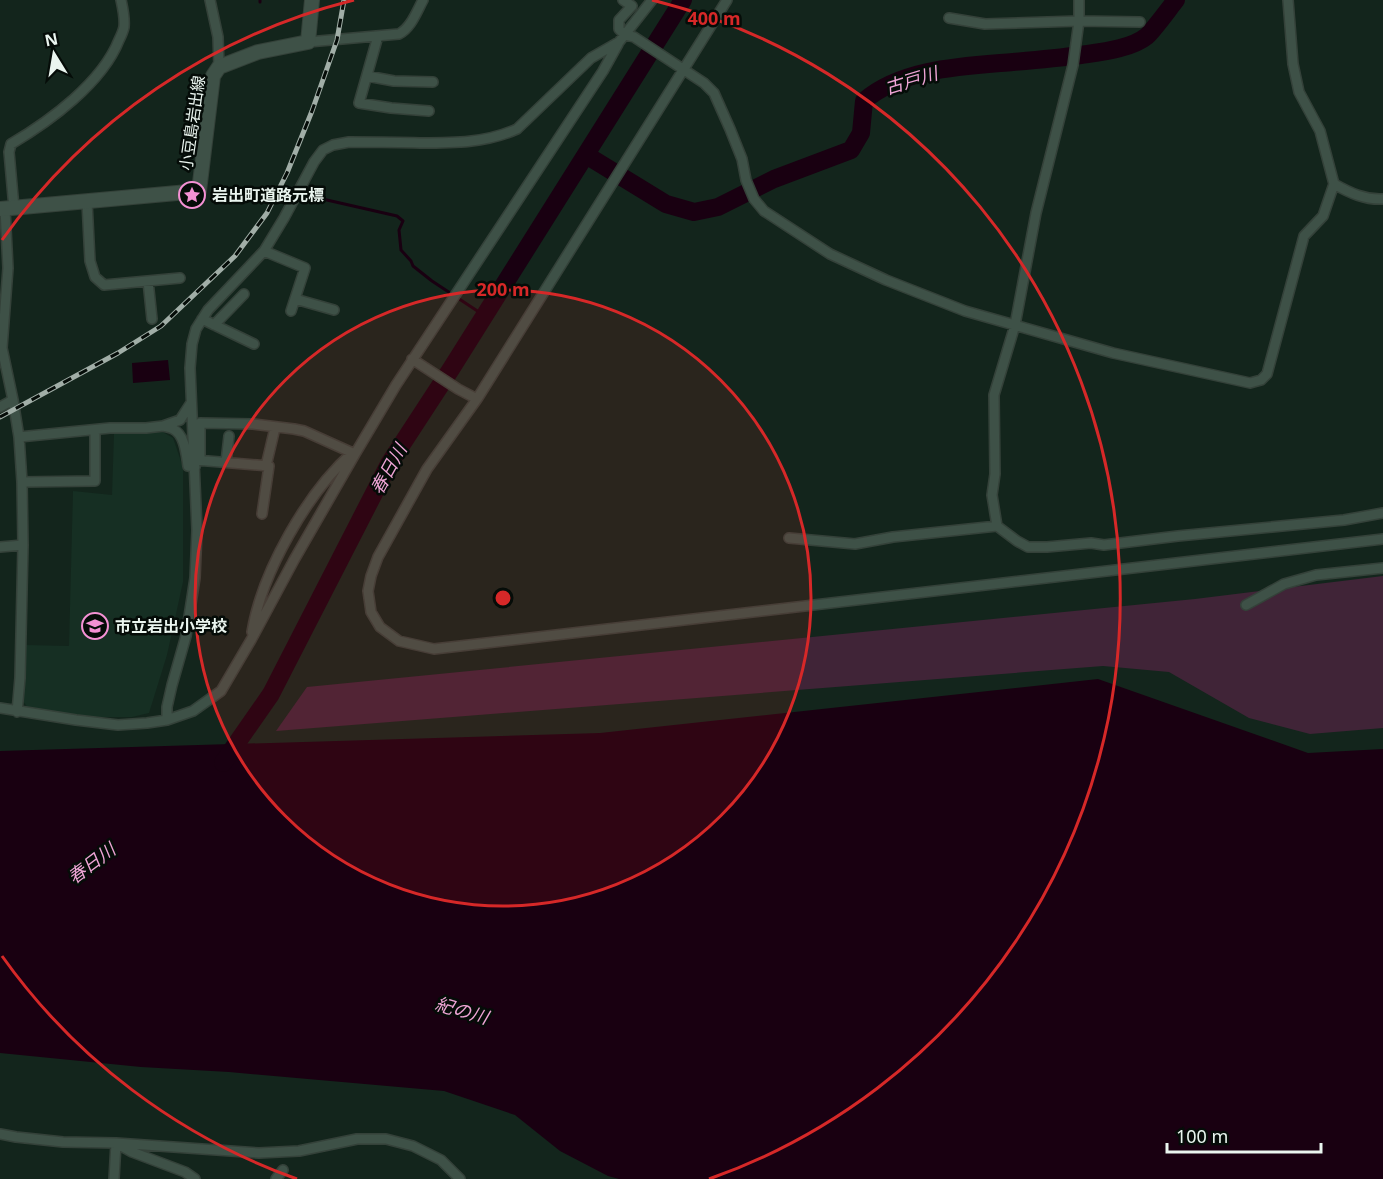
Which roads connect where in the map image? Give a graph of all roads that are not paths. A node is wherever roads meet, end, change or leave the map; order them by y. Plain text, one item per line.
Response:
1 (121, 0) edge
2 (210, 0) edge
3 (312, 0) edge
4 (423, 0) edge
5 (623, 0) edge
6 (651, 0) edge
7 (727, 0) edge
8 (1079, 0) edge
9 (1288, 0) edge
10 (634, 3) edge
11 (949, 18) dead end
12 (1079, 21) junction
13 (1140, 22) dead end
14 (378, 36) junction
15 (626, 38) junction
16 (308, 42) junction
17 (219, 67) junction
18 (680, 67) junction
19 (367, 76) junction
20 (433, 82) dead end
21 (429, 111) dead end
22 (1334, 184) junction
23 (1383, 199) edge
24 (87, 202) junction
25 (6, 209) edge
26 (264, 251) junction
27 (180, 278) dead end
28 (148, 281) junction
29 (244, 294) dead end
30 (295, 299) junction
31 (334, 310) dead end
32 (291, 311) dead end
33 (152, 319) dead end
34 (202, 319) junction
35 (1015, 325) junction
36 (214, 326) junction
37 (254, 344) dead end
38 (412, 359) junction
39 (477, 399) junction
40 (13, 400) junction
41 (190, 403) junction
42 (0, 407) edge
43 (163, 426) junction
44 (95, 430) junction
45 (274, 432) dead end
46 (228, 436) dead end
47 (20, 437) junction
48 (354, 453) junction
49 (196, 462) junction
50 (226, 462) junction
51 (266, 465) junction
52 (22, 482) junction
53 (1383, 513) edge
54 (262, 514) dead end
55 (997, 526) junction
56 (789, 538) dead end
57 (1383, 539) edge
58 (23, 545) junction
59 (0, 547) edge
60 (1383, 568) edge
61 (1246, 605) dead end
62 (251, 640) junction
63 (0, 708) edge
64 (17, 712) junction
65 (167, 720) junction
66 (0, 1134) edge
67 (117, 1143) junction
68 (283, 1170) dead end
69 (114, 1179) edge
70 (194, 1179) edge
71 (276, 1179) edge
72 (460, 1179) edge

1 - 25 street
2 - 17 street
3 - 16 main road
4 - 14 street
5 - 10 street
6 - 15 street
7 - 18 street
8 - 12 street
9 - 22 street
10 - 15 street
11 - 12 street
12 - 13 street
12 - 35 street
14 - 16 street
14 - 19 street
15 - 18 street
15 - 26 street
15 - 38 street
16 - 17 main road, 小豆島岩出線
17 - 24 main road, 小豆島岩出線
18 - 35 street
18 - 39 street
19 - 20 street
19 - 21 street
22 - 23 street
22 - 35 street
24 - 25 main road, 小豆島岩出線
24 - 28 street
25 - 40 street
26 - 30 street
26 - 34 street
27 - 28 street
28 - 33 street
29 - 36 street
30 - 31 street
30 - 32 street
34 - 36 street
34 - 41 street
35 - 55 street
36 - 37 street
38 - 39 street
38 - 48 street
39 - 57 street
40 - 42 street
40 - 47 street
41 - 43 street
41 - 49 street
43 - 44 street
43 - 49 street
44 - 47 street
44 - 52 street
45 - 51 street
46 - 50 street
47 - 52 street
48 - 49 street
48 - 62 street
48 - 62 street
49 - 50 street
49 - 65 street
50 - 51 street
51 - 54 street
52 - 58 street
53 - 55 street
55 - 56 street
58 - 59 street
58 - 64 street
60 - 61 street
62 - 65 street
63 - 64 street
64 - 65 street
66 - 67 street
67 - 69 street
67 - 70 street
67 - 72 street
68 - 71 street

